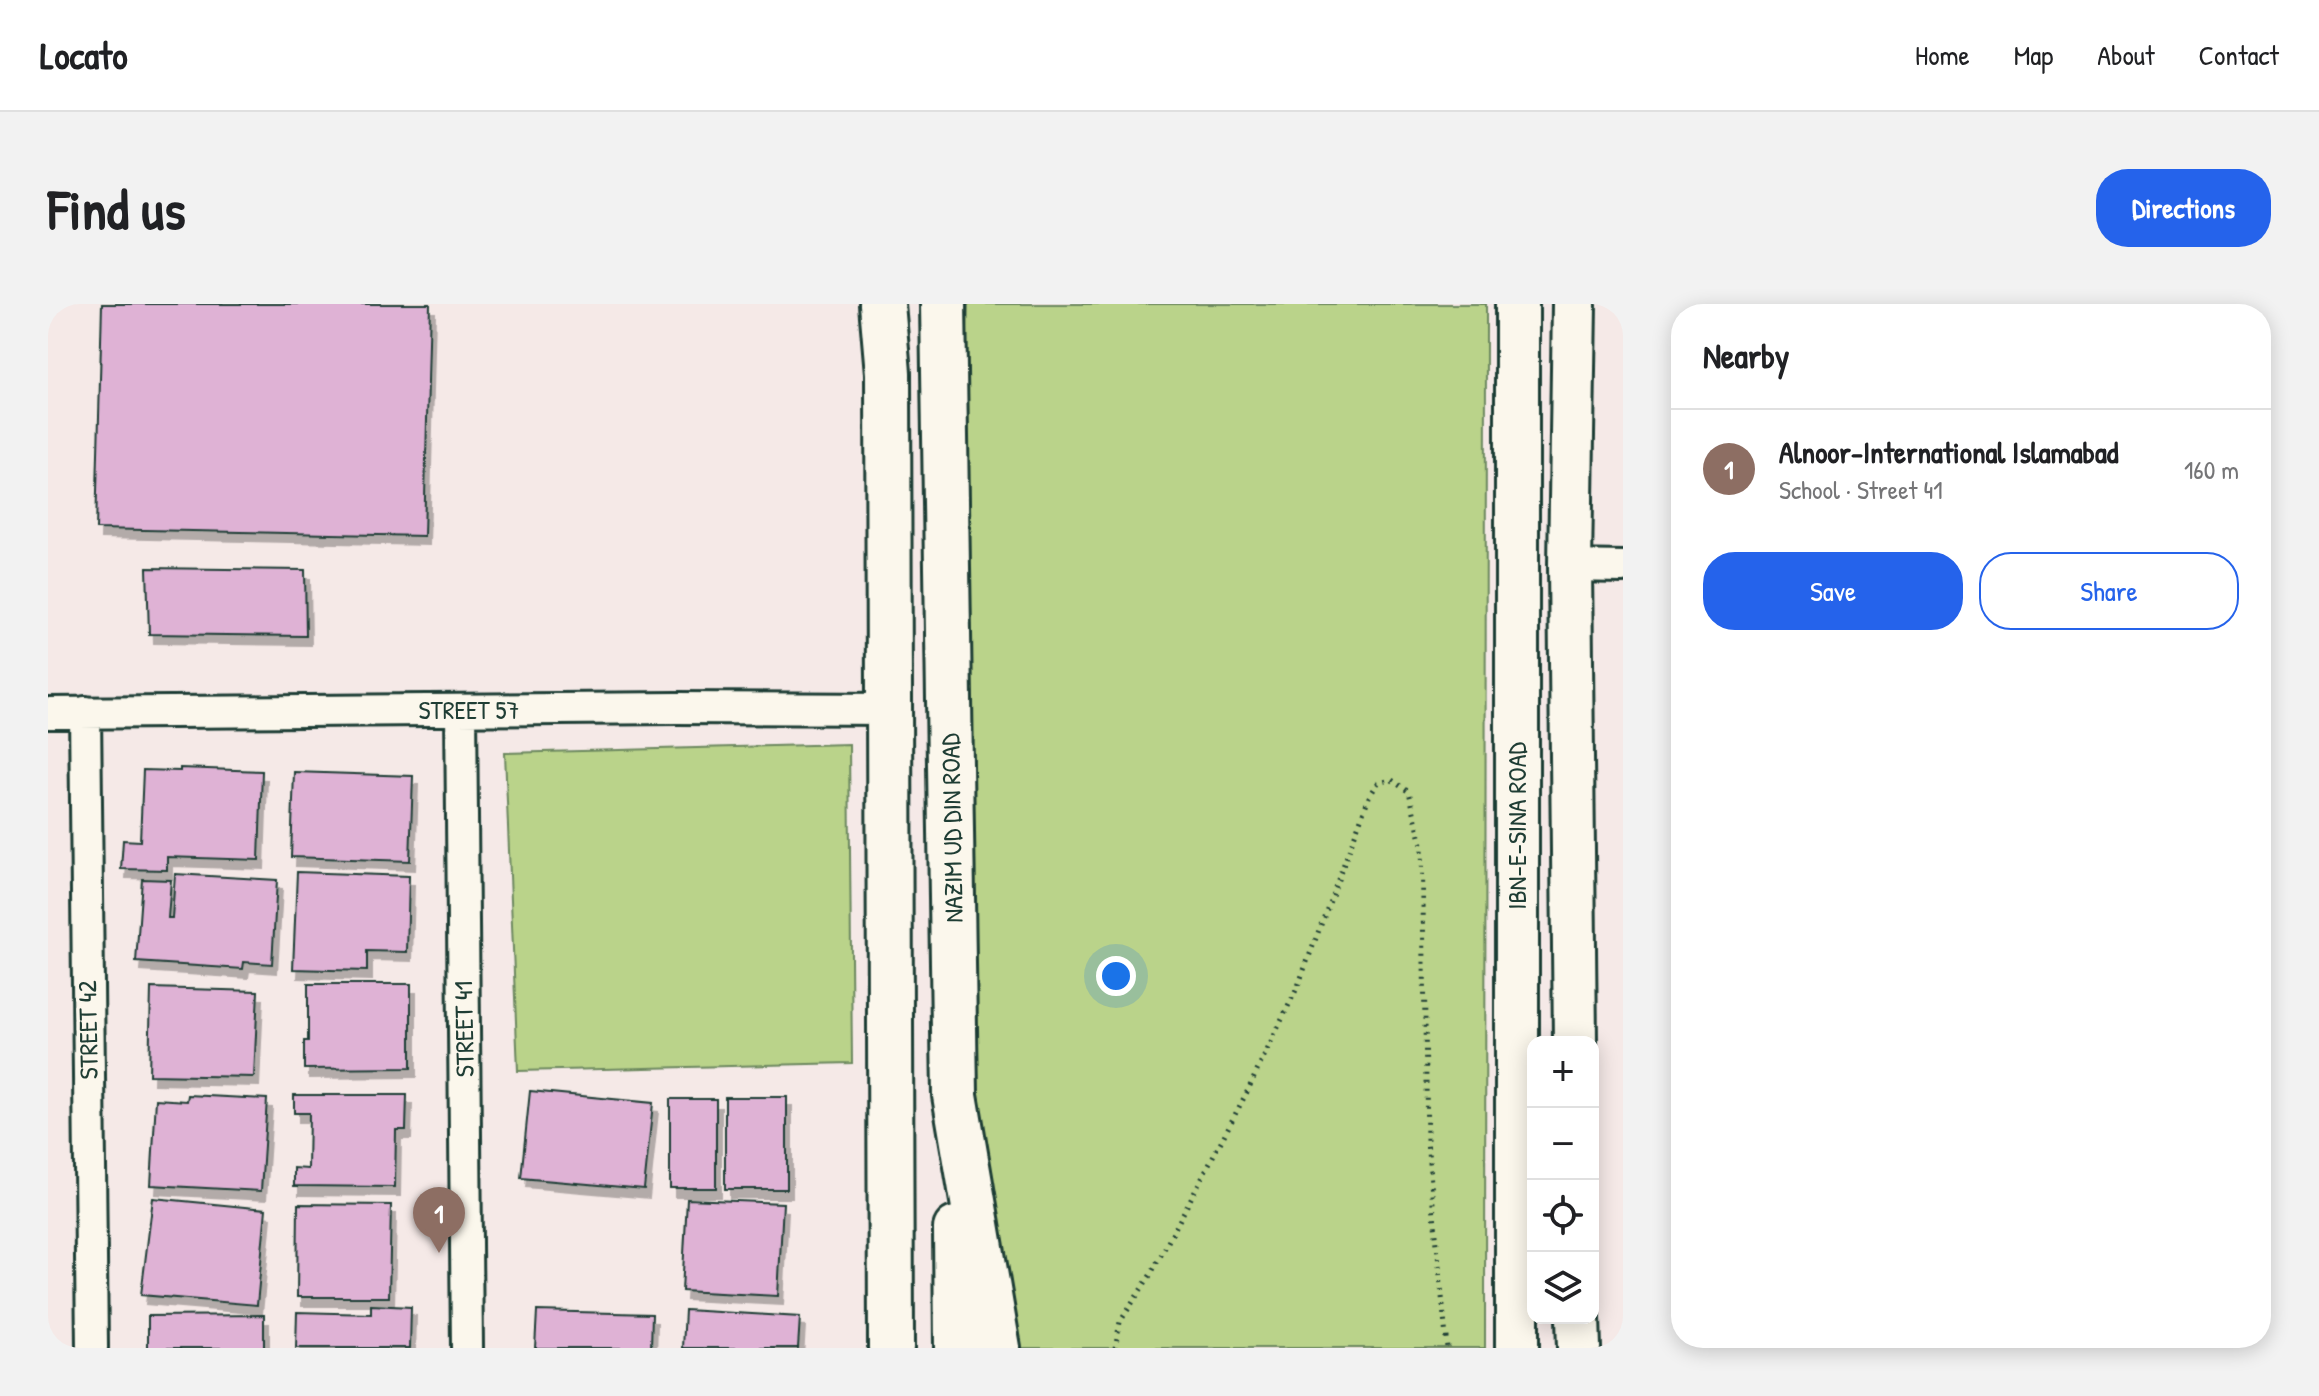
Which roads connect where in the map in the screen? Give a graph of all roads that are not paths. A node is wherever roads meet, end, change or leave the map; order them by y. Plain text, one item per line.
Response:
1 (882, 304) edge
2 (943, 304) edge
3 (1517, 304) edge
4 (1574, 304) edge
5 (1570, 566) junction
6 (1623, 567) edge
7 (890, 709) junction
8 (461, 710) junction
9 (85, 712) junction
10 (48, 713) edge
11 (1575, 1036) edge
12 (955, 1095) junction
13 (1578, 1324) edge
14 (92, 1348) edge
15 (467, 1348) edge
16 (891, 1348) edge
17 (957, 1348) edge
18 (998, 1348) edge
19 (1517, 1348) edge
20 (1579, 1348) edge

1 - 7 main road
2 - 12 main road, NAZIM UD DIN ROAD
3 - 19 main road, IBN-E-SINA ROAD
4 - 5 main road
5 - 6 street
5 - 11 main road
7 - 8 street, STREET 57
7 - 16 main road
8 - 9 street, STREET 57
8 - 15 street, STREET 41
9 - 10 street, STREET 57
9 - 14 street, STREET 42
12 - 17 main road
12 - 18 main road, NAZIM UD DIN ROAD
13 - 20 main road

